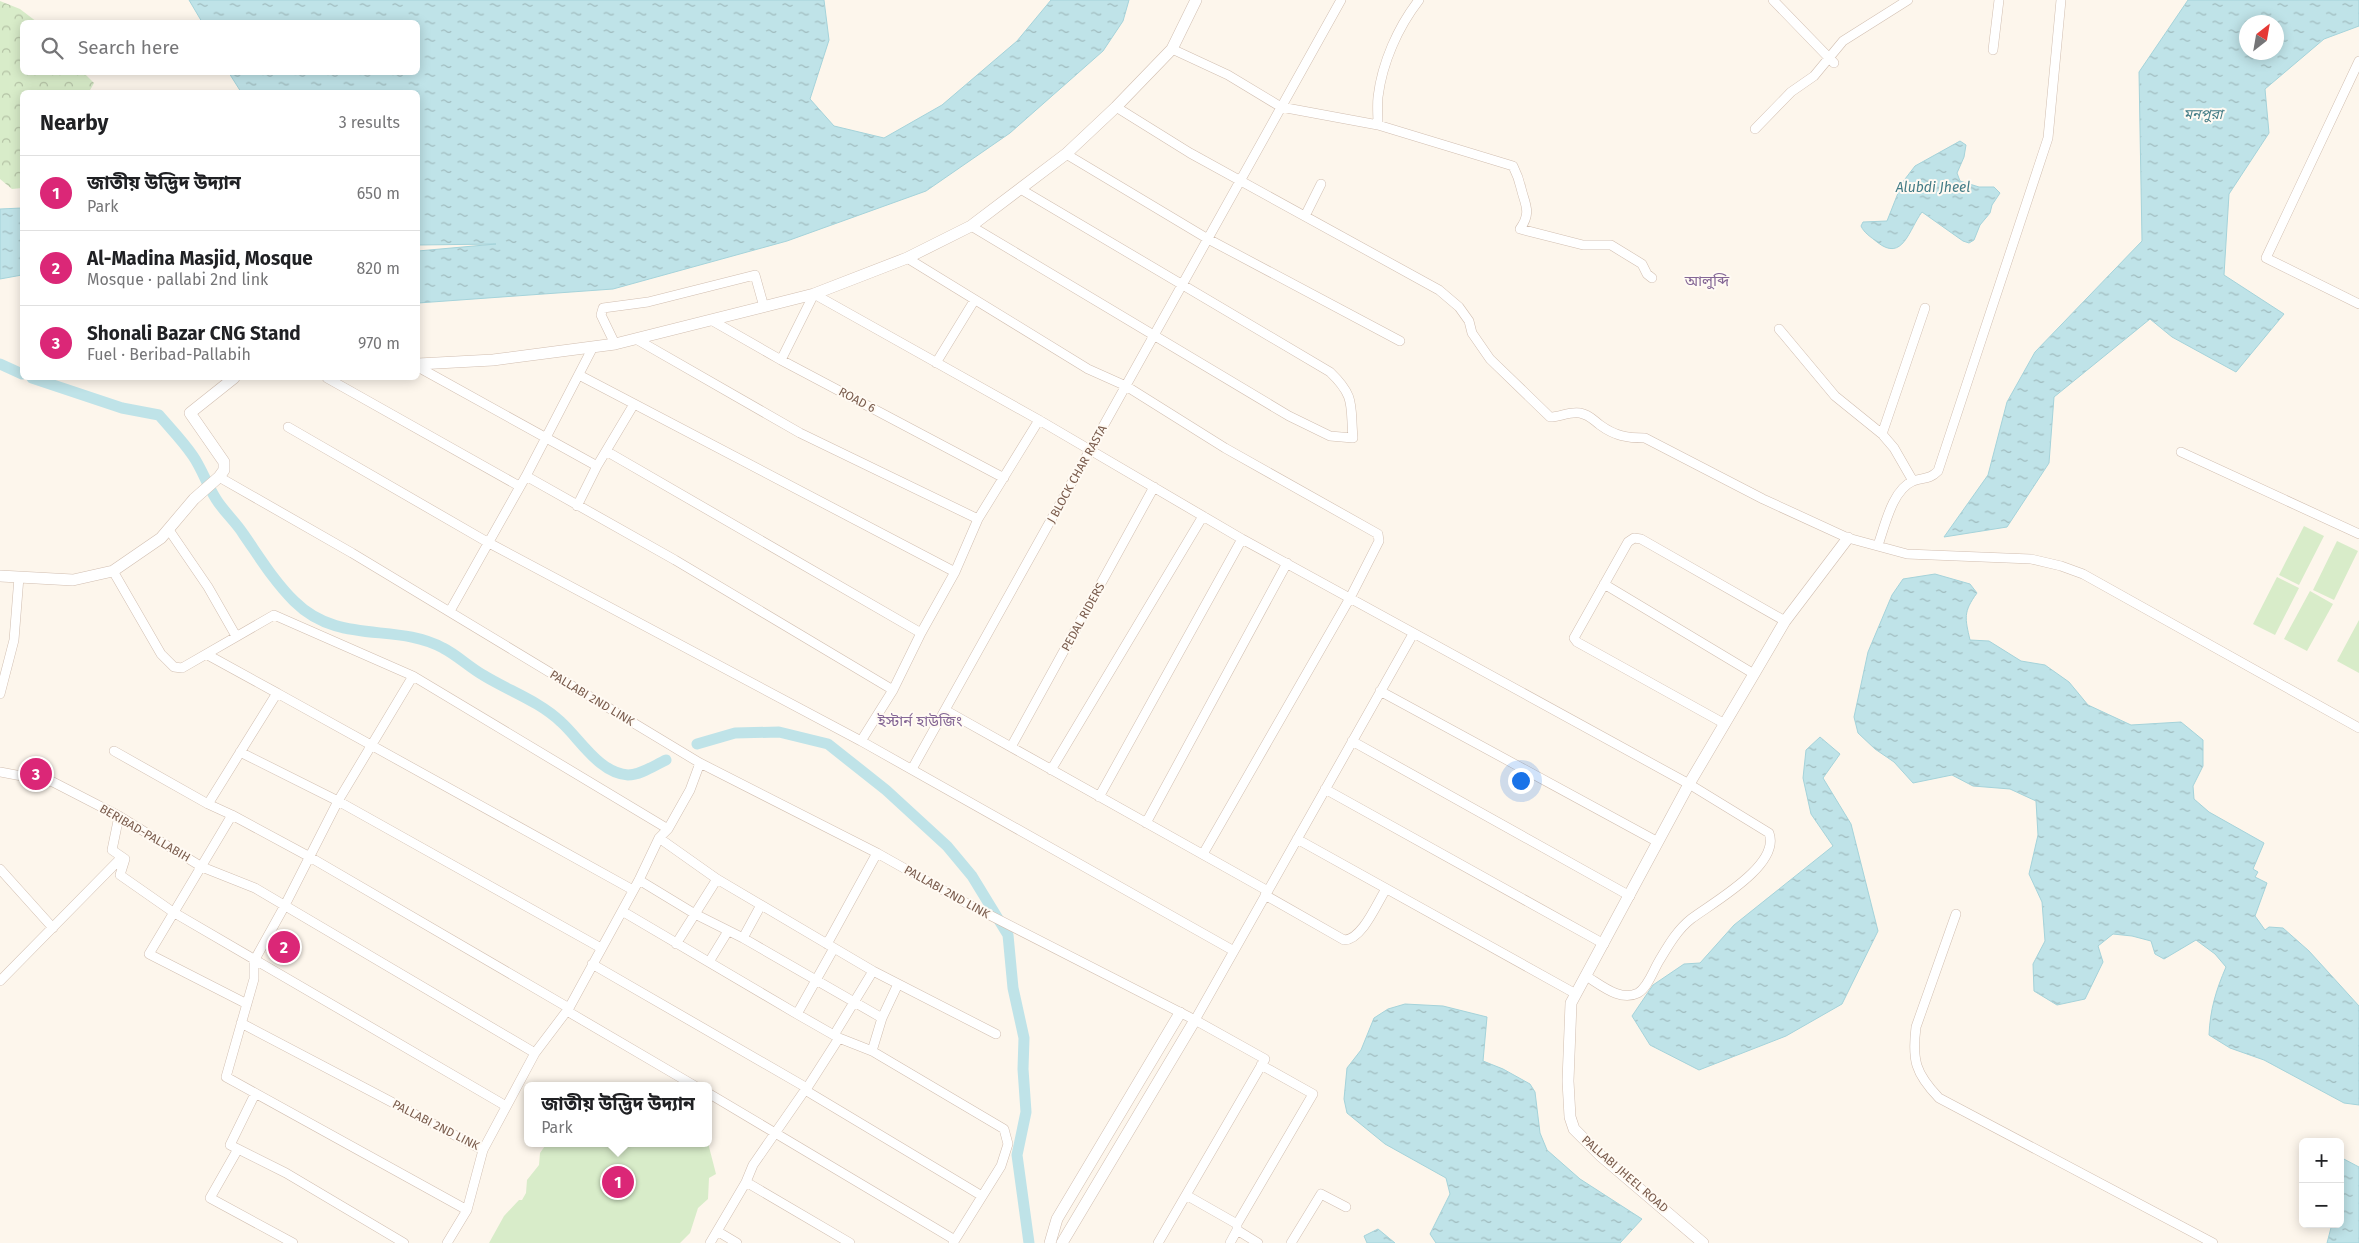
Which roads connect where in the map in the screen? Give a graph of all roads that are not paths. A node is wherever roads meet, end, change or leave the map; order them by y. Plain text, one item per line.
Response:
1 (1196, 0) edge
2 (1341, 0) edge
3 (1419, 0) edge
4 (1773, 0) edge
5 (1908, 0) edge
6 (1999, 0) edge
7 (2061, 0) edge
8 (1172, 49) junction
9 (1994, 50) dead end
10 (1832, 61) junction
11 (2359, 62) edge
12 (1116, 107) junction
13 (1281, 107) junction
14 (1378, 125) junction
15 (1755, 129) dead end
16 (1066, 154) junction
17 (1241, 180) junction
18 (1321, 184) dead end
19 (1022, 190) junction
20 (1305, 216) junction
21 (972, 226) junction
22 (1208, 239) junction
23 (907, 258) junction
24 (1652, 278) dead end
25 (1182, 286) junction
26 (814, 294) junction
27 (974, 300) junction
28 (2359, 304) edge
29 (764, 307) junction
30 (1925, 308) dead end
31 (711, 320) junction
32 (1779, 328) dead end
33 (1153, 337) junction
34 (636, 338) junction
35 (1400, 341) dead end
36 (615, 344) junction
37 (593, 348) junction
38 (781, 360) junction
39 (936, 363) junction
40 (420, 365) edge
41 (420, 366) edge
42 (579, 376) junction
43 (231, 380) edge
44 (331, 380) edge
45 (1126, 386) junction
46 (634, 404) junction
47 (1039, 420) junction
48 (288, 427) dead end
49 (1882, 434) junction
50 (546, 438) junction
51 (606, 451) junction
52 (1090, 451) junction
53 (2181, 452) dead end
54 (597, 466) junction
55 (526, 476) junction
56 (219, 478) junction
57 (1004, 478) junction
58 (1913, 481) junction
59 (519, 486) junction
60 (1154, 487) junction
61 (577, 506) junction
62 (1203, 516) junction
63 (978, 519) junction
64 (169, 530) junction
65 (2359, 534) edge
66 (1848, 538) junction
67 (1242, 539) junction
68 (489, 543) junction
69 (1878, 545) junction
70 (1287, 563) junction
71 (113, 571) junction
72 (955, 572) junction
73 (0, 576) edge
74 (19, 577) junction
75 (1604, 584) junction
76 (1350, 598) junction
77 (450, 612) junction
78 (1785, 621) junction
79 (921, 633) junction
80 (1413, 634) junction
81 (236, 636) junction
82 (206, 654) junction
83 (1754, 674) junction
84 (413, 676) junction
85 (894, 690) junction
86 (1380, 691) junction
87 (277, 693) junction
88 (0, 694) edge
89 (945, 710) junction
90 (1725, 724) junction
91 (2359, 728) edge
92 (861, 741) junction
93 (1352, 741) junction
94 (371, 746) junction
95 (1011, 747) junction
96 (114, 752) dead end
97 (240, 752) junction
98 (700, 763) junction
99 (912, 769) junction
100 (1051, 770) junction
101 (0, 772) edge
102 (1688, 784) junction
103 (1325, 789) junction
104 (1099, 797) junction
105 (338, 801) junction
106 (208, 804) junction
107 (232, 815) junction
108 (119, 816) junction
109 (1146, 823) junction
110 (668, 829) junction
111 (659, 838) junction
112 (1297, 839) junction
113 (1658, 842) junction
114 (876, 853) junction
115 (1203, 854) junction
116 (308, 856) junction
117 (122, 857) junction
118 (202, 867) junction
119 (0, 868) edge
120 (716, 879) junction
121 (639, 880) junction
122 (1386, 889) junction
123 (633, 890) junction
124 (1266, 893) junction
125 (1630, 896) junction
126 (761, 905) junction
127 (284, 907) junction
128 (622, 911) junction
129 (173, 912) junction
130 (695, 914) junction
131 (1956, 914) dead end
132 (53, 928) junction
133 (728, 931) junction
134 (743, 938) junction
135 (676, 944) junction
136 (1604, 944) junction
137 (831, 946) junction
138 (601, 948) junction
139 (1234, 951) junction
140 (254, 961) junction
141 (709, 962) junction
142 (592, 964) junction
143 (873, 971) junction
144 (1586, 976) junction
145 (0, 981) edge
146 (816, 981) junction
147 (898, 984) junction
148 (1573, 999) junction
149 (854, 1002) junction
150 (246, 1004) junction
151 (568, 1010) junction
152 (1180, 1013) junction
153 (797, 1014) junction
154 (882, 1018) junction
155 (1195, 1020) junction
156 (241, 1023) junction
157 (996, 1034) dead end
158 (836, 1036) junction
159 (872, 1051) junction
160 (535, 1053) junction
161 (1261, 1065) junction
162 (688, 1082) edge
163 (806, 1089) junction
164 (255, 1094) junction
165 (712, 1095) edge
166 (506, 1106) junction
167 (775, 1132) junction
168 (238, 1149) junction
169 (482, 1150) junction
170 (746, 1182) junction
171 (1186, 1194) junction
172 (982, 1196) junction
173 (1346, 1207) dead end
174 (467, 1210) junction
175 (1237, 1227) junction
176 (717, 1231) junction
177 (954, 1241) edge
178 (293, 1243) edge
179 (404, 1243) edge
180 (447, 1243) edge
181 (710, 1243) edge
182 (737, 1243) edge
183 (850, 1243) edge
184 (1050, 1243) edge
185 (1062, 1243) edge
186 (1158, 1243) edge
187 (1230, 1243) edge
188 (1258, 1243) edge
189 (1291, 1243) edge
190 (1703, 1243) edge
191 (2213, 1243) edge

1 - 8 street
2 - 13 street, J BLOCK CHAR RASTA
3 - 14 street
4 - 10 street
5 - 10 street
6 - 9 street
7 - 58 street
8 - 12 street
8 - 13 street
10 - 15 street
11 - 28 street
12 - 16 street
12 - 17 street
13 - 14 street
13 - 17 street, J BLOCK CHAR RASTA
14 - 24 street
16 - 19 street
16 - 22 street
17 - 20 street
17 - 22 street, J BLOCK CHAR RASTA
18 - 20 street
19 - 21 street
19 - 25 street
20 - 66 street
21 - 23 street
21 - 33 street
22 - 25 street, J BLOCK CHAR RASTA
22 - 35 street
23 - 26 street
23 - 27 street
25 - 33 street, J BLOCK CHAR RASTA
25 - 33 street
26 - 29 street
26 - 38 street
26 - 39 street
27 - 39 street
27 - 45 street
29 - 31 street
29 - 36 street
30 - 49 street
31 - 34 street
31 - 38 street, ROAD 6
32 - 49 street
33 - 45 street, J BLOCK CHAR RASTA
34 - 36 street
34 - 63 street
36 - 37 street
37 - 40 street
37 - 42 street
38 - 57 street, ROAD 6
39 - 47 street
41 - 50 street
42 - 46 street
42 - 50 street
43 - 56 street
44 - 59 street
45 - 52 street, J BLOCK CHAR RASTA
45 - 76 street
46 - 51 street
46 - 72 street
47 - 52 street
47 - 57 street
48 - 68 street
49 - 58 street
50 - 54 street
50 - 55 street
51 - 54 street
51 - 79 street
52 - 60 street
52 - 89 street, J BLOCK CHAR RASTA
53 - 65 street
54 - 61 street
55 - 59 street
55 - 61 street
56 - 64 street
56 - 77 street, PALLABI 2ND LINK
57 - 63 street
58 - 69 street
59 - 68 street
60 - 62 street
60 - 95 street, PEDAL RIDERS
61 - 85 street
62 - 67 street
62 - 100 street
63 - 72 street
64 - 71 street
64 - 81 street
66 - 69 street
66 - 78 street
67 - 70 street
67 - 104 street
68 - 77 street
68 - 92 street
69 - 91 street
70 - 76 street
70 - 109 street
71 - 74 street
71 - 82 street
72 - 79 street
73 - 74 street
74 - 88 street
75 - 78 street
75 - 83 street
75 - 90 street
76 - 80 street
76 - 115 street
77 - 98 street, PALLABI 2ND LINK
78 - 83 street
79 - 85 street
80 - 86 street
80 - 102 street
81 - 82 street
81 - 84 street
82 - 87 street
83 - 90 street
84 - 94 street
84 - 110 street
85 - 92 street
86 - 93 street
86 - 113 street
87 - 94 street
87 - 97 street
89 - 95 street
89 - 99 street, J BLOCK CHAR RASTA
90 - 102 street
92 - 99 street
93 - 103 street
93 - 125 street
94 - 105 street
94 - 123 street
95 - 100 street
96 - 106 street
97 - 105 street
97 - 106 street
98 - 110 street, PALLABI 2ND LINK
98 - 114 street, PALLABI 2ND LINK
99 - 139 street
100 - 104 street
101 - 108 street, BERIBAD-PALLABIH
102 - 113 street
102 - 144 street
103 - 112 street
103 - 136 street
104 - 109 street
105 - 116 street
105 - 138 street
106 - 107 street
107 - 116 street
107 - 118 street
108 - 117 street
108 - 118 street, BERIBAD-PALLABIH
109 - 115 street
110 - 111 street, PALLABI 2ND LINK
111 - 120 street
111 - 121 street, PALLABI 2ND LINK
112 - 122 street
112 - 124 street
113 - 125 street
114 - 137 street
114 - 152 street, PALLABI 2ND LINK
115 - 124 street
116 - 127 street
116 - 151 street
117 - 129 street
117 - 132 street
118 - 127 street, BERIBAD-PALLABIH
118 - 129 street
119 - 132 street
120 - 126 street
120 - 130 street
121 - 123 street, PALLABI 2ND LINK
121 - 130 street
122 - 124 street
122 - 148 street
123 - 128 street, PALLABI 2ND LINK
124 - 139 street
125 - 136 street
126 - 134 street
126 - 137 street
127 - 140 street
127 - 160 street, BERIBAD-PALLABIH
128 - 135 street
128 - 138 street, PALLABI 2ND LINK
129 - 140 street
129 - 150 street
130 - 133 street
130 - 135 street
131 - 191 street
132 - 145 street
133 - 134 street
133 - 141 street
134 - 146 street
135 - 141 street
136 - 144 street
137 - 143 street
137 - 146 street
138 - 142 street, PALLABI 2ND LINK
139 - 155 street
140 - 150 street
140 - 166 street
141 - 153 street
142 - 151 street, PALLABI 2ND LINK
142 - 163 street
143 - 147 street
143 - 149 street
144 - 148 street
146 - 149 street
146 - 153 street
147 - 154 street
147 - 157 street
148 - 190 street, PALLABI JHEEL ROAD
149 - 154 street
149 - 158 street
150 - 156 street
151 - 160 street, PALLABI 2ND LINK
151 - 162 street
152 - 155 street, PALLABI 2ND LINK
152 - 184 street
153 - 158 street
154 - 159 street
155 - 161 street, PALLABI 2ND LINK
155 - 185 street
156 - 164 street
156 - 169 street, PALLABI 2ND LINK
158 - 159 street
158 - 163 street
159 - 172 street
160 - 166 street, PALLABI 2ND LINK
161 - 171 street
161 - 175 street
163 - 167 street
163 - 172 street
164 - 168 street
164 - 174 street
165 - 167 street
166 - 169 street, PALLABI 2ND LINK
167 - 170 street
167 - 177 street
168 - 178 street
168 - 179 street
169 - 174 street
170 - 176 street
170 - 183 street
171 - 175 street
171 - 186 street
172 - 177 street
173 - 189 street
174 - 180 street
175 - 187 street
175 - 188 street
176 - 181 street
176 - 182 street

